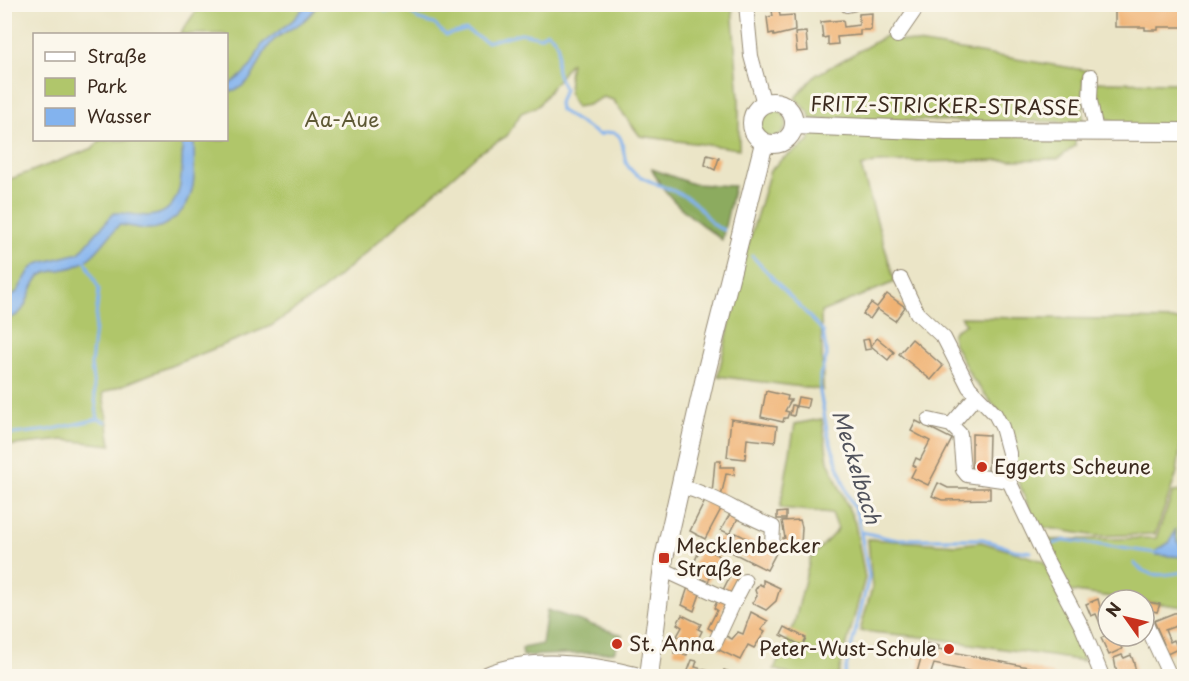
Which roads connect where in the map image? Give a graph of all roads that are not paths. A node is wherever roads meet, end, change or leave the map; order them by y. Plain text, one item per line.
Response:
1 (746, 4) edge
2 (852, 4) edge
3 (919, 4) edge
4 (847, 5) edge
5 (897, 36) dead end
6 (1091, 76) dead end
7 (764, 104) junction
8 (794, 125) junction
9 (1096, 131) junction
10 (1185, 132) edge
11 (764, 143) junction
12 (900, 279) dead end
13 (976, 396) junction
14 (929, 420) dead end
15 (951, 425) junction
16 (1009, 481) junction
17 (679, 486) junction
18 (772, 544) dead end
19 (662, 569) junction
20 (745, 580) dead end
21 (734, 602) junction
22 (715, 643) dead end
23 (1156, 646) edge
24 (487, 676) edge
25 (635, 676) edge
26 (649, 676) edge
27 (1102, 676) edge
28 (1170, 676) edge

1 - 7 street
2 - 4 street
3 - 5 street
6 - 9 street, FRITZ-STRICKER-STRASSE
7 - 8 main road
7 - 11 main road
8 - 9 main road, FRITZ-STRICKER-STRASSE
8 - 11 main road
9 - 10 main road, FRITZ-STRICKER-STRASSE
11 - 17 main road
12 - 13 street
13 - 15 street
13 - 16 street
14 - 15 street
15 - 16 street
16 - 27 street
17 - 18 street
17 - 19 main road
19 - 21 street
19 - 26 main road
20 - 21 street
21 - 22 street
23 - 28 street
24 - 25 main road

